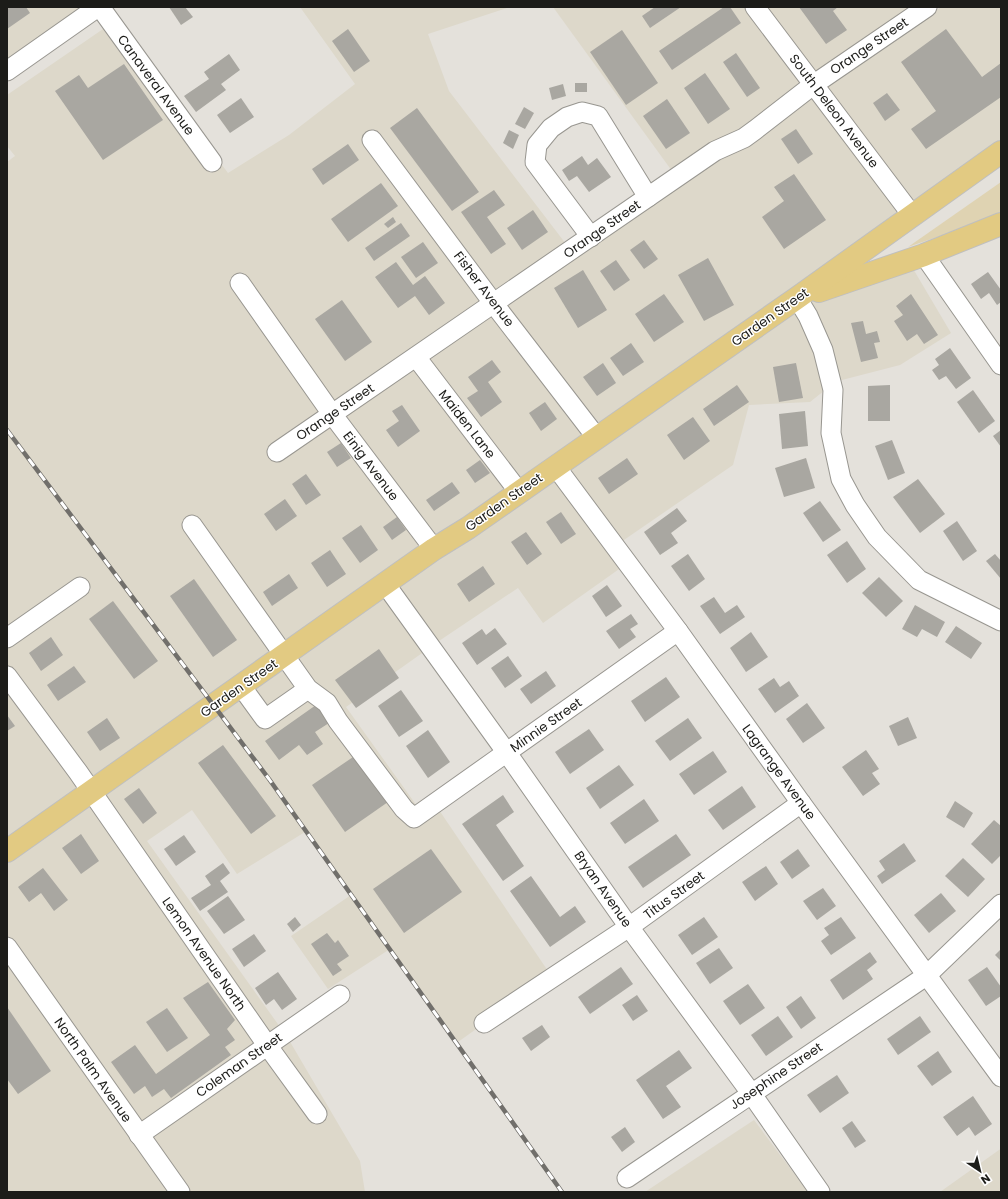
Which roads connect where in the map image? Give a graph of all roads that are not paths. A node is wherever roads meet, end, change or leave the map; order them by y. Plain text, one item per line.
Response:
1 (99, 7) edge
2 (755, 7) edge
3 (927, 7) edge
4 (7, 72) edge
5 (813, 84) junction
6 (372, 140) dead end
7 (1001, 152) edge
8 (212, 162) dead end
9 (648, 197) junction
10 (912, 215) junction
11 (1001, 224) edge
12 (590, 237) junction
13 (924, 255) junction
14 (240, 283) dead end
15 (797, 298) junction
16 (494, 304) junction
17 (416, 357) junction
18 (1001, 365) edge
19 (332, 414) junction
20 (597, 438) junction
21 (277, 452) dead end
22 (556, 467) junction
23 (519, 492) junction
24 (192, 525) dead end
25 (434, 549) junction
26 (386, 585) junction
27 (80, 587) dead end
28 (1001, 621) edge
29 (678, 631) junction
30 (7, 638) edge
31 (286, 655) junction
32 (7, 676) edge
33 (241, 686) junction
34 (308, 689) junction
35 (507, 753) junction
36 (92, 792) junction
37 (801, 803) junction
38 (7, 851) edge
39 (1001, 904) edge
40 (629, 927) junction
41 (7, 946) edge
42 (926, 976) junction
43 (340, 995) dead end
44 (484, 1022) dead end
45 (267, 1045) junction
46 (1001, 1077) edge
47 (751, 1093) junction
48 (317, 1114) dead end
49 (139, 1134) junction
50 (627, 1178) dead end
51 (180, 1192) edge
52 (820, 1192) edge

1 - 4 street
1 - 8 street, Canaveral Avenue
2 - 5 street, South Deleon Avenue
3 - 5 street, Orange Street
5 - 9 street, Orange Street
5 - 10 street, South Deleon Avenue
6 - 16 street, Fisher Avenue
7 - 10 main road, Garden Street
9 - 12 street, Orange Street
9 - 12 street
10 - 15 main road, Garden Street
11 - 13 main road
12 - 16 street, Orange Street
13 - 15 main road
13 - 18 street
14 - 19 street, Einig Avenue
15 - 20 main road, Garden Street
15 - 28 street
16 - 17 street, Orange Street
16 - 20 street, Fisher Avenue
17 - 19 street, Orange Street
17 - 23 street, Maiden Lane
19 - 21 street, Orange Street
19 - 25 street, Einig Avenue
20 - 22 main road, Garden Street
22 - 23 main road, Garden Street
22 - 29 street, Lagrange Avenue
23 - 25 main road, Garden Street
24 - 31 street
25 - 26 main road, Garden Street
26 - 31 main road, Garden Street
26 - 35 street, Bryan Avenue
27 - 30 street
29 - 35 street, Minnie Street
29 - 37 street, Lagrange Avenue
31 - 33 main road, Garden Street
31 - 34 street
32 - 36 street, Lemon Avenue North
33 - 34 street
33 - 36 main road, Garden Street
34 - 35 street, Minnie Street
35 - 40 street, Bryan Avenue
36 - 38 main road, Garden Street
36 - 45 street, Lemon Avenue North
37 - 40 street, Titus Street
37 - 42 street, Lagrange Avenue
39 - 42 street, Josephine Street
40 - 44 street, Titus Street
40 - 47 street, Bryan Avenue
41 - 49 street, North Palm Avenue
42 - 46 street, Lagrange Avenue
42 - 47 street, Josephine Street
43 - 45 street, Coleman Street
45 - 48 street, Lemon Avenue North
45 - 49 street, Coleman Street
47 - 50 street, Josephine Street
47 - 52 street, Bryan Avenue
49 - 51 street, North Palm Avenue

